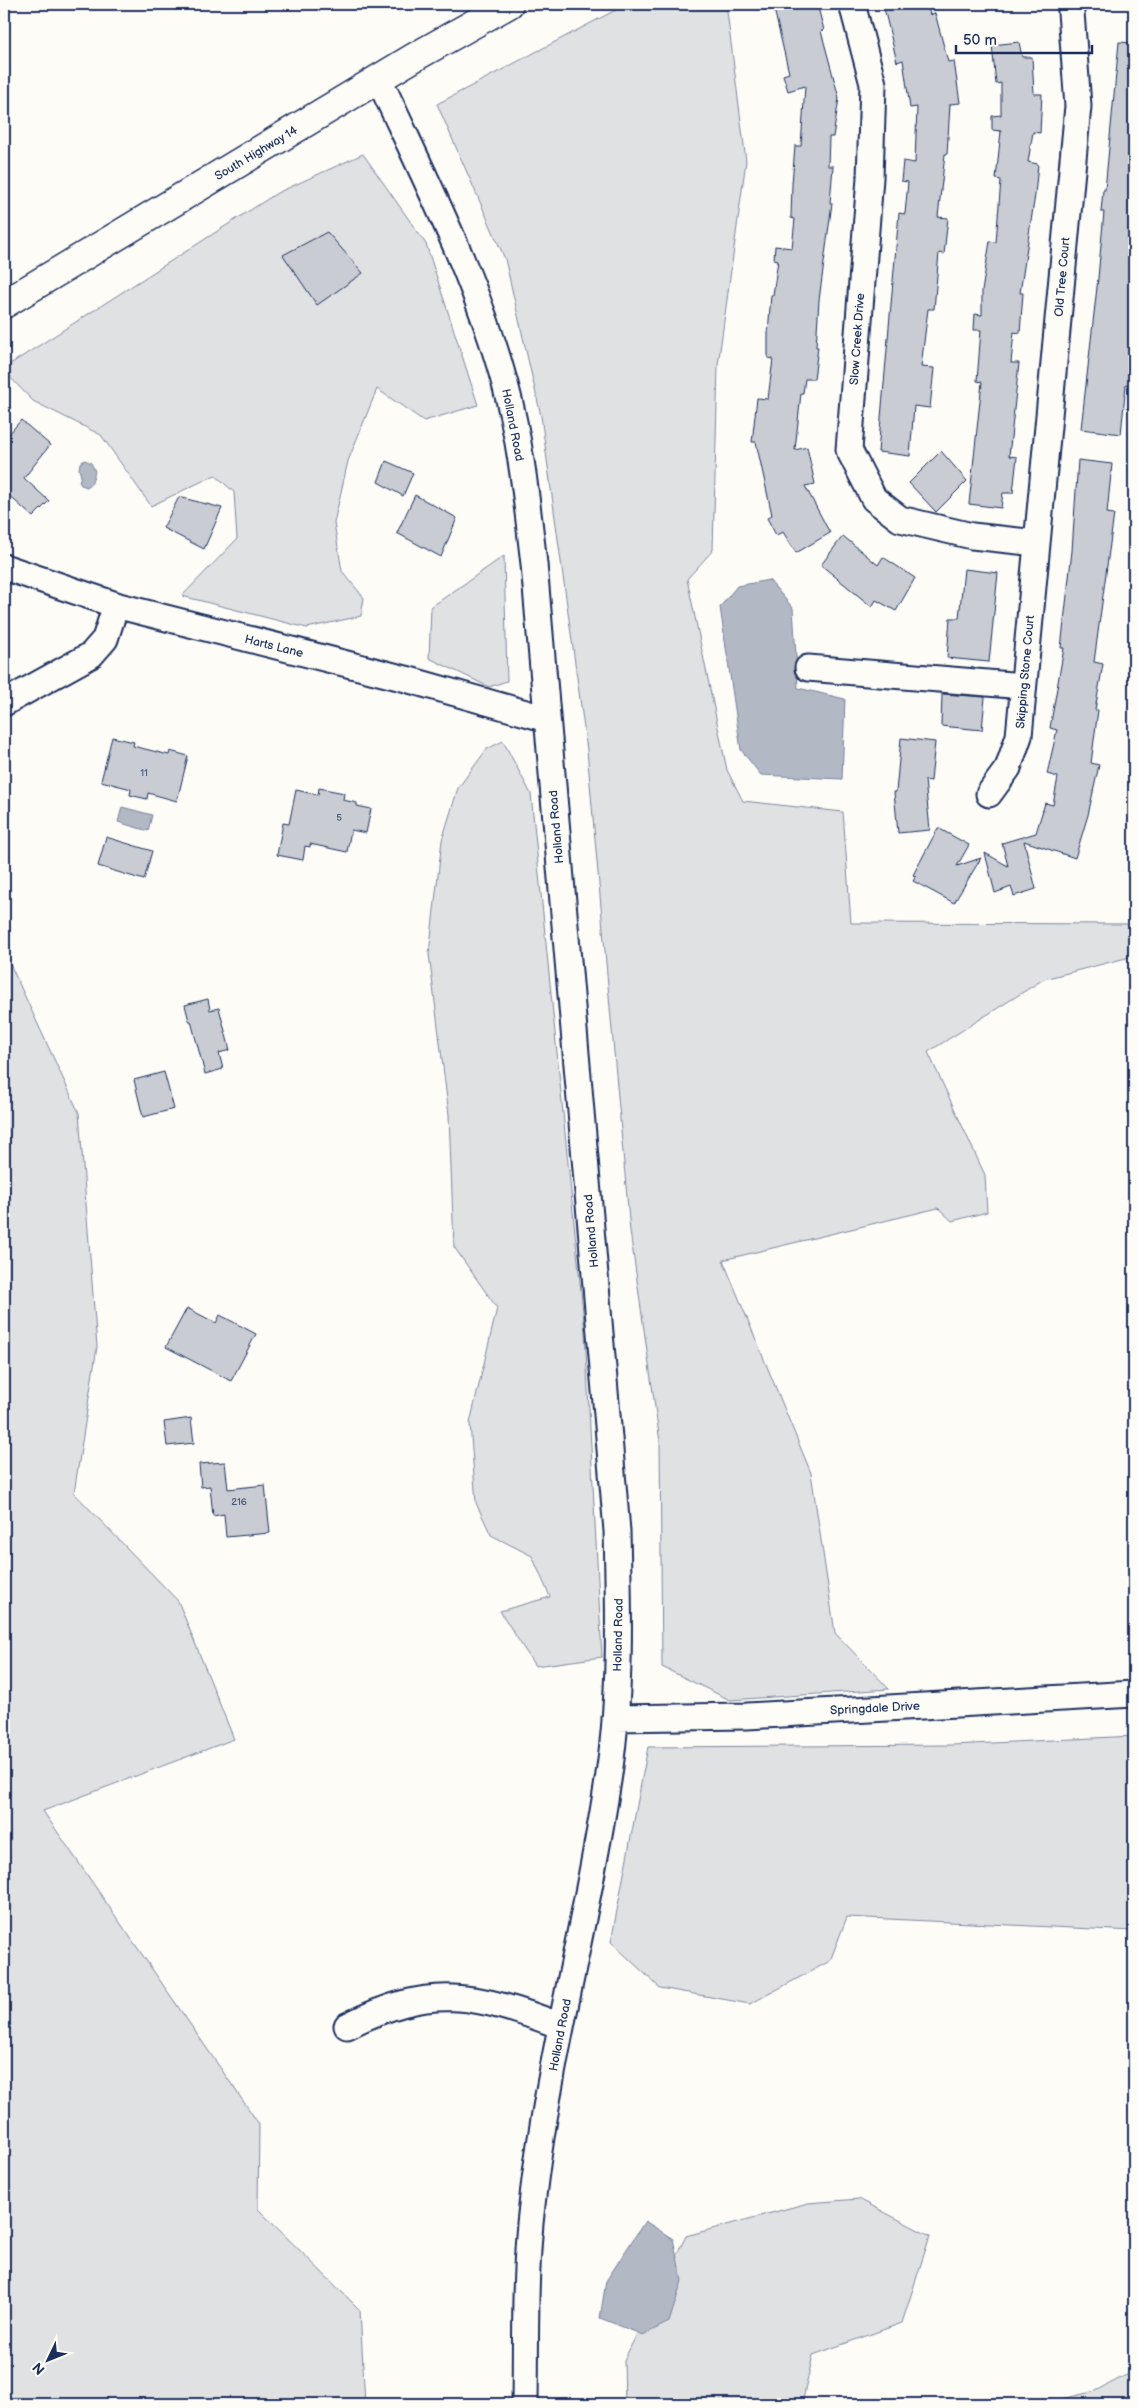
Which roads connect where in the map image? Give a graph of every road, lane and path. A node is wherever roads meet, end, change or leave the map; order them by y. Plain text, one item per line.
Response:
1 (509, 4) edge
2 (852, 4) edge
3 (1071, 12) dead end
4 (379, 79) junction
5 (4, 304) edge
6 (1037, 543) junction
7 (4, 567) edge
8 (116, 605) junction
9 (808, 668) dead end
10 (1023, 686) junction
11 (4, 703) edge
12 (547, 719) junction
13 (989, 794) dead end
14 (1134, 1694) edge
15 (615, 1718) junction
16 (346, 2026) dead end
17 (561, 2026) junction
18 (525, 2404) edge

1 - 4 main road, South Highway 14
2 - 6 street, Slow Creek Drive
3 - 6 street, Old Tree Court
4 - 5 main road, South Highway 14
4 - 12 street, Holland Road
6 - 10 street, Skipping Stone Court
7 - 8 street, Harts Lane
8 - 11 street
8 - 12 street, Harts Lane
9 - 10 street
10 - 13 street, Skipping Stone Court
12 - 15 street, Holland Road
14 - 15 street, Springdale Drive
15 - 17 street, Holland Road
16 - 17 street
17 - 18 street, Holland Road

